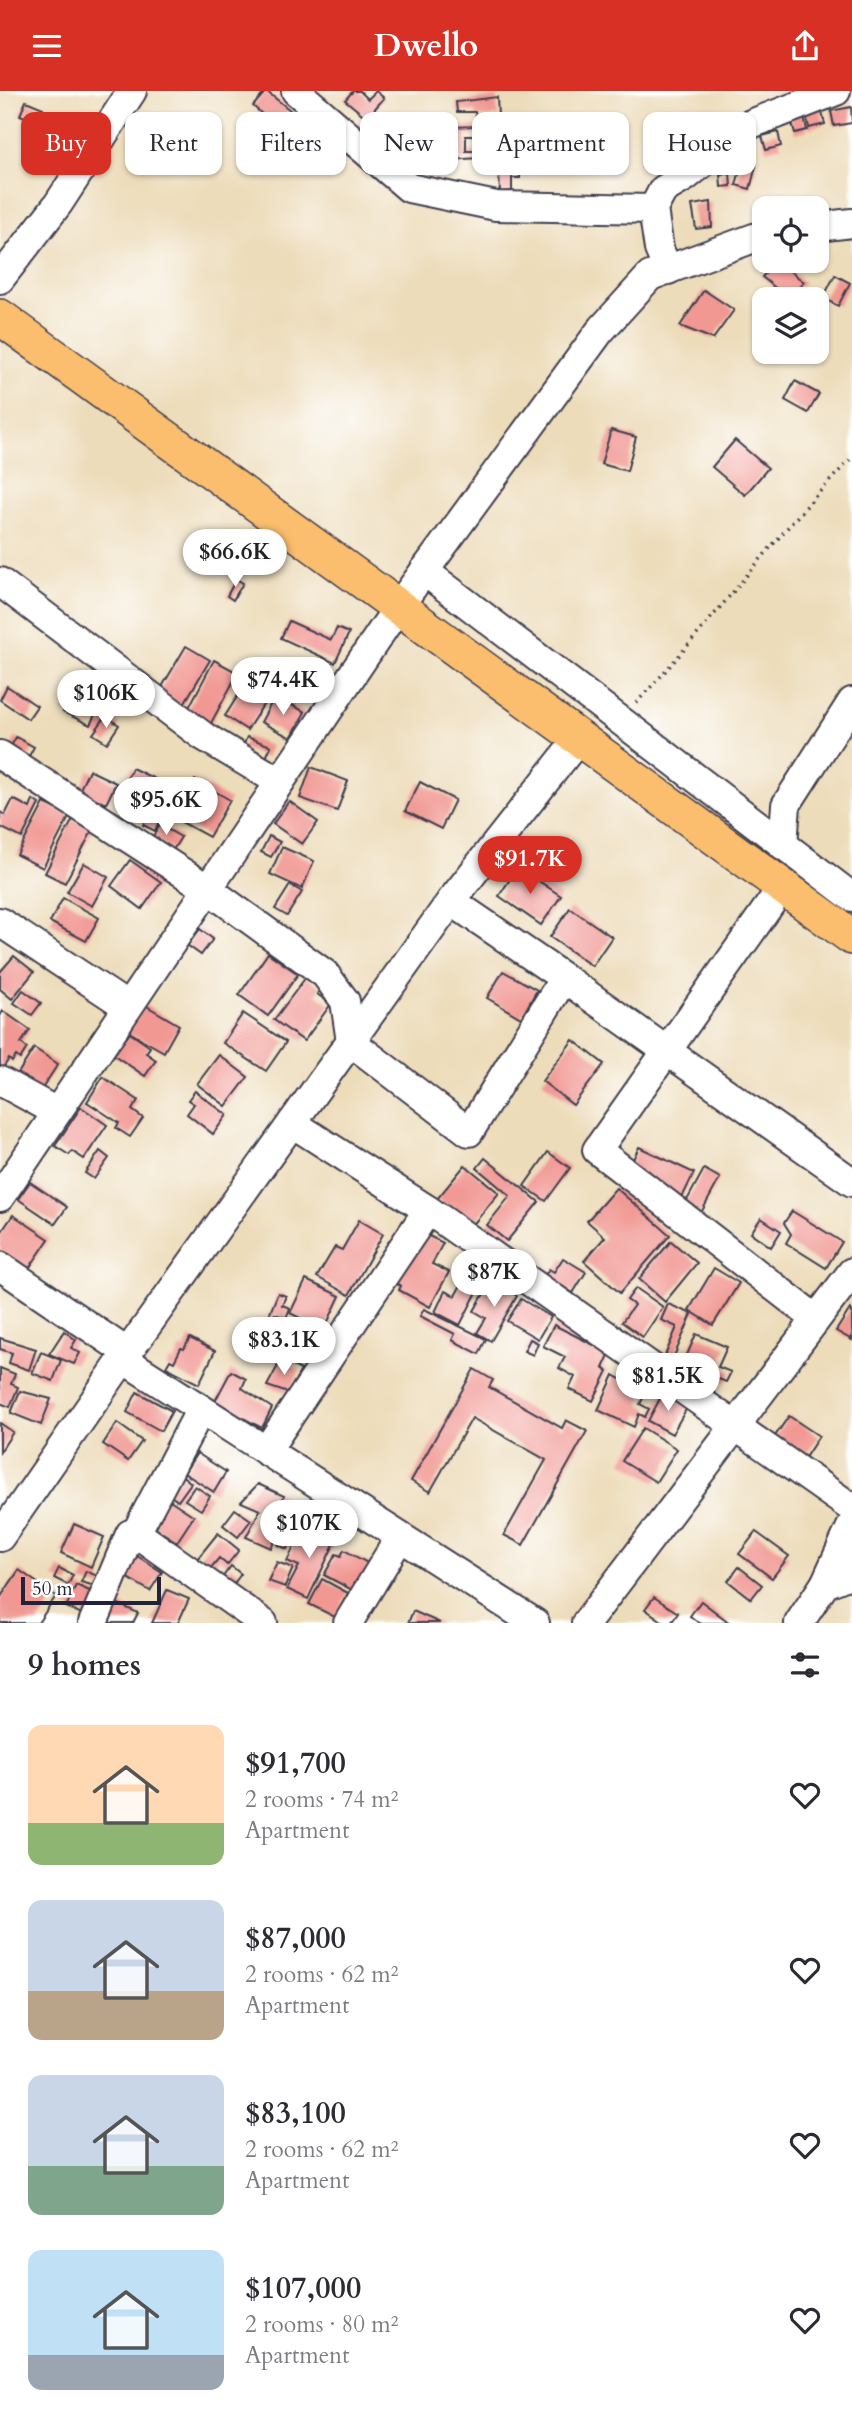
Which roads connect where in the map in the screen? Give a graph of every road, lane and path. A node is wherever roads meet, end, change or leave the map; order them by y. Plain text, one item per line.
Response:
1 (132, 91) edge
2 (296, 91) edge
3 (836, 91) edge
4 (653, 209) junction
5 (852, 223) edge
6 (829, 226) edge
7 (752, 239) edge
8 (668, 270) junction
9 (0, 279) edge
10 (3, 324) edge
11 (852, 458) edge
12 (424, 571) junction
13 (0, 582) edge
14 (398, 607) junction
15 (852, 702) edge
16 (620, 721) junction
17 (580, 737) junction
18 (0, 755) edge
19 (280, 782) junction
20 (783, 845) junction
21 (783, 886) junction
22 (208, 889) junction
23 (852, 897) edge
24 (451, 901) junction
25 (0, 922) edge
26 (852, 937) edge
27 (564, 978) junction
28 (128, 1007) junction
29 (351, 1042) junction
30 (666, 1050) junction
31 (0, 1081) edge
32 (57, 1112) junction
33 (292, 1123) junction
34 (852, 1182) edge
35 (0, 1197) edge
36 (428, 1210) junction
37 (0, 1266) edge
38 (852, 1272) edge
39 (816, 1319) junction
40 (126, 1356) junction
41 (201, 1409) junction
42 (734, 1425) junction
43 (266, 1451) junction
44 (852, 1508) edge
45 (852, 1525) edge
46 (136, 1533) junction
47 (0, 1537) edge
48 (400, 1537) junction
49 (852, 1573) edge
50 (825, 1584) junction
51 (93, 1623) edge
52 (263, 1623) edge
53 (348, 1623) edge
54 (535, 1623) edge
55 (586, 1623) edge
56 (799, 1623) edge

1 - 9 street
2 - 4 street
3 - 4 street
4 - 8 street
5 - 6 street
7 - 8 street
8 - 12 street
10 - 14 main road
11 - 16 path
12 - 14 street
12 - 16 street
13 - 19 street
14 - 17 main road
14 - 19 street
15 - 20 street
16 - 20 street
17 - 21 main road
17 - 24 street
18 - 22 street
19 - 22 street
20 - 23 street
21 - 26 main road
21 - 30 street
22 - 28 street
22 - 29 street
24 - 27 street
24 - 29 street
25 - 28 street
27 - 29 street
27 - 30 street
28 - 32 street
29 - 33 street
30 - 34 street
30 - 39 street
31 - 32 street
32 - 35 street
33 - 36 street
33 - 40 street
36 - 42 street
36 - 43 street
37 - 40 street
38 - 39 street
39 - 42 street
40 - 41 street
40 - 47 street
41 - 43 street
41 - 46 street
42 - 44 street
42 - 55 street
43 - 48 street
45 - 50 street
46 - 51 street
46 - 52 street
48 - 53 street
48 - 54 street
49 - 50 street
50 - 56 street

